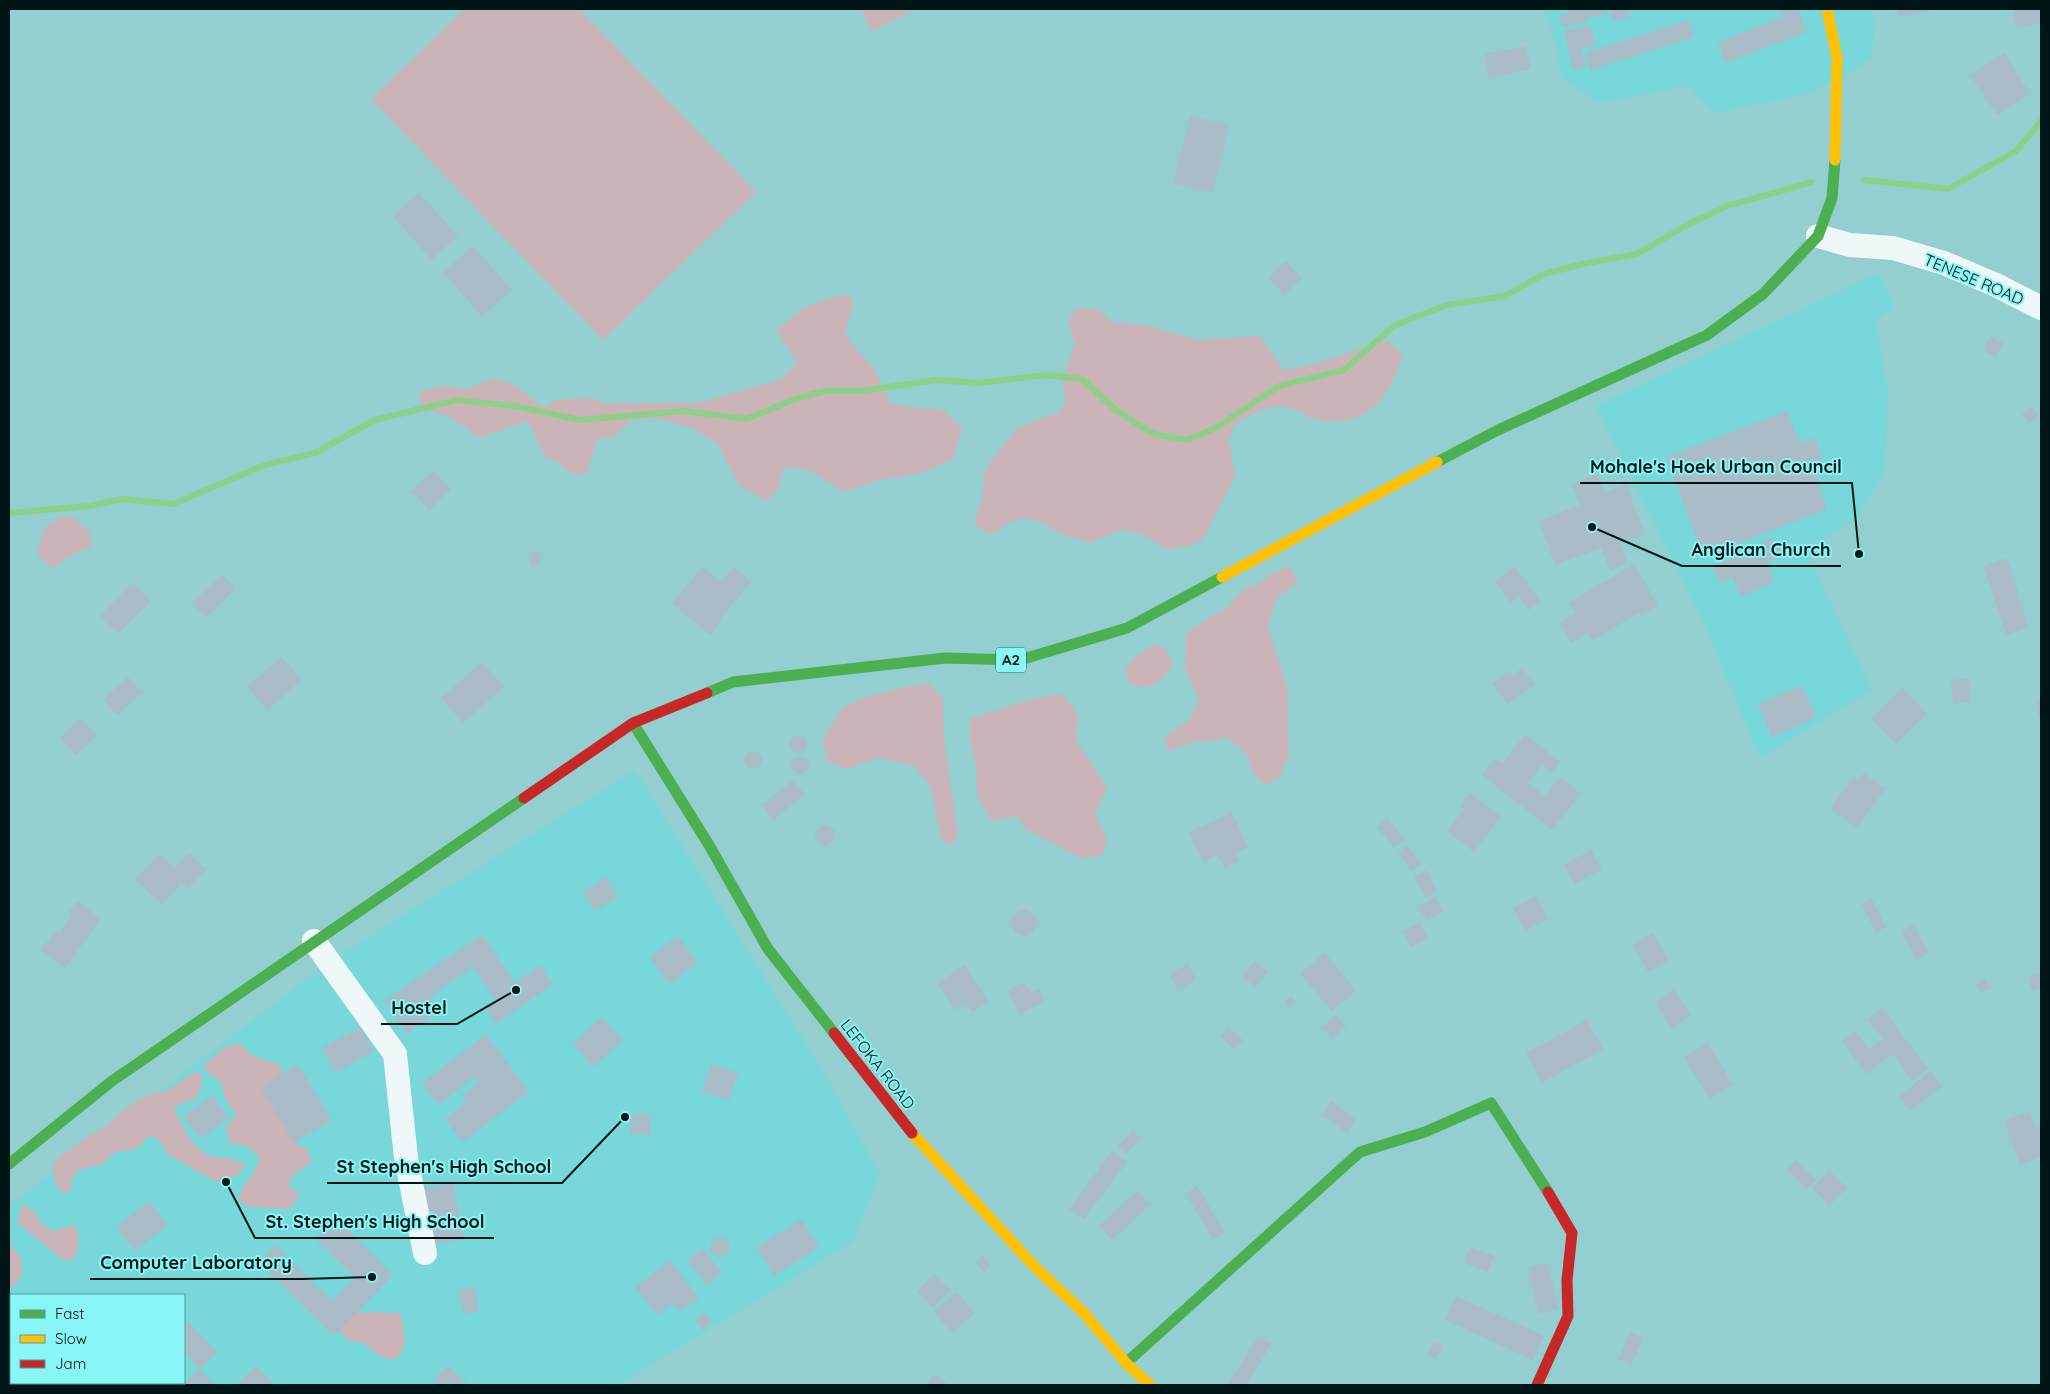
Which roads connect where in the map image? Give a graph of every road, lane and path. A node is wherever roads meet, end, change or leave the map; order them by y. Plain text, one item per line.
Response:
1 (1827, 9) edge
2 (1818, 236) junction
3 (2041, 308) edge
4 (634, 722) junction
5 (314, 941) junction
6 (9, 1164) edge
7 (425, 1253) dead end
8 (1126, 1363) junction
9 (1150, 1385) edge
10 (1537, 1385) edge

1 - 2 main road, A2
2 - 3 street, TENESE ROAD
2 - 4 main road, A2
4 - 5 main road, A2
4 - 8 main road, LEFOKA ROAD
5 - 6 main road, A2
5 - 7 street
8 - 9 main road, LEFOKA ROAD
8 - 10 main road

